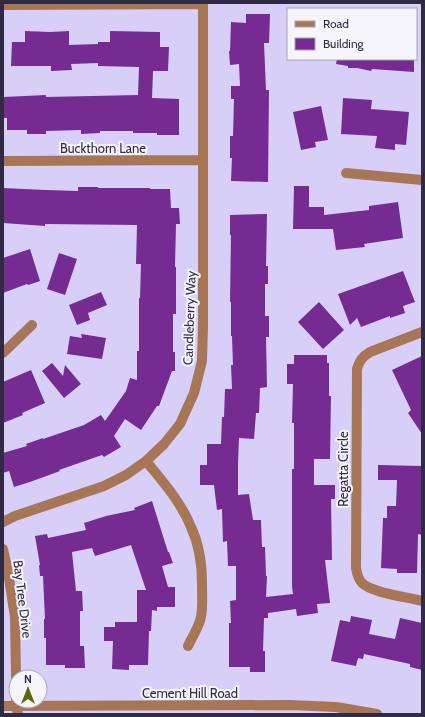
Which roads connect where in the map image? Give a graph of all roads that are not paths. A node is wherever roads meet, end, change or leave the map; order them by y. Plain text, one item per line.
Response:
1 (47, 4) edge
2 (204, 4) edge
3 (3, 5) edge
4 (203, 160) junction
5 (3, 161) edge
6 (346, 173) dead end
7 (422, 180) edge
8 (32, 325) dead end
9 (422, 332) edge
10 (3, 353) edge
11 (146, 461) junction
12 (3, 522) edge
13 (3, 549) edge
14 (422, 601) edge
15 (188, 646) dead end
16 (16, 669) edge
17 (3, 706) edge
18 (16, 711) edge
19 (378, 714) edge

1 - 2 street
1 - 3 street
2 - 4 street, Candleberry Way
4 - 5 street, Buckthorn Lane
4 - 11 street, Candleberry Way
6 - 7 street
8 - 10 street
9 - 14 street, Regatta Circle
11 - 12 street, Candleberry Way
11 - 15 street
13 - 16 street, Bay Tree Drive
17 - 18 street, Cement Hill Road
18 - 19 street, Cement Hill Road

